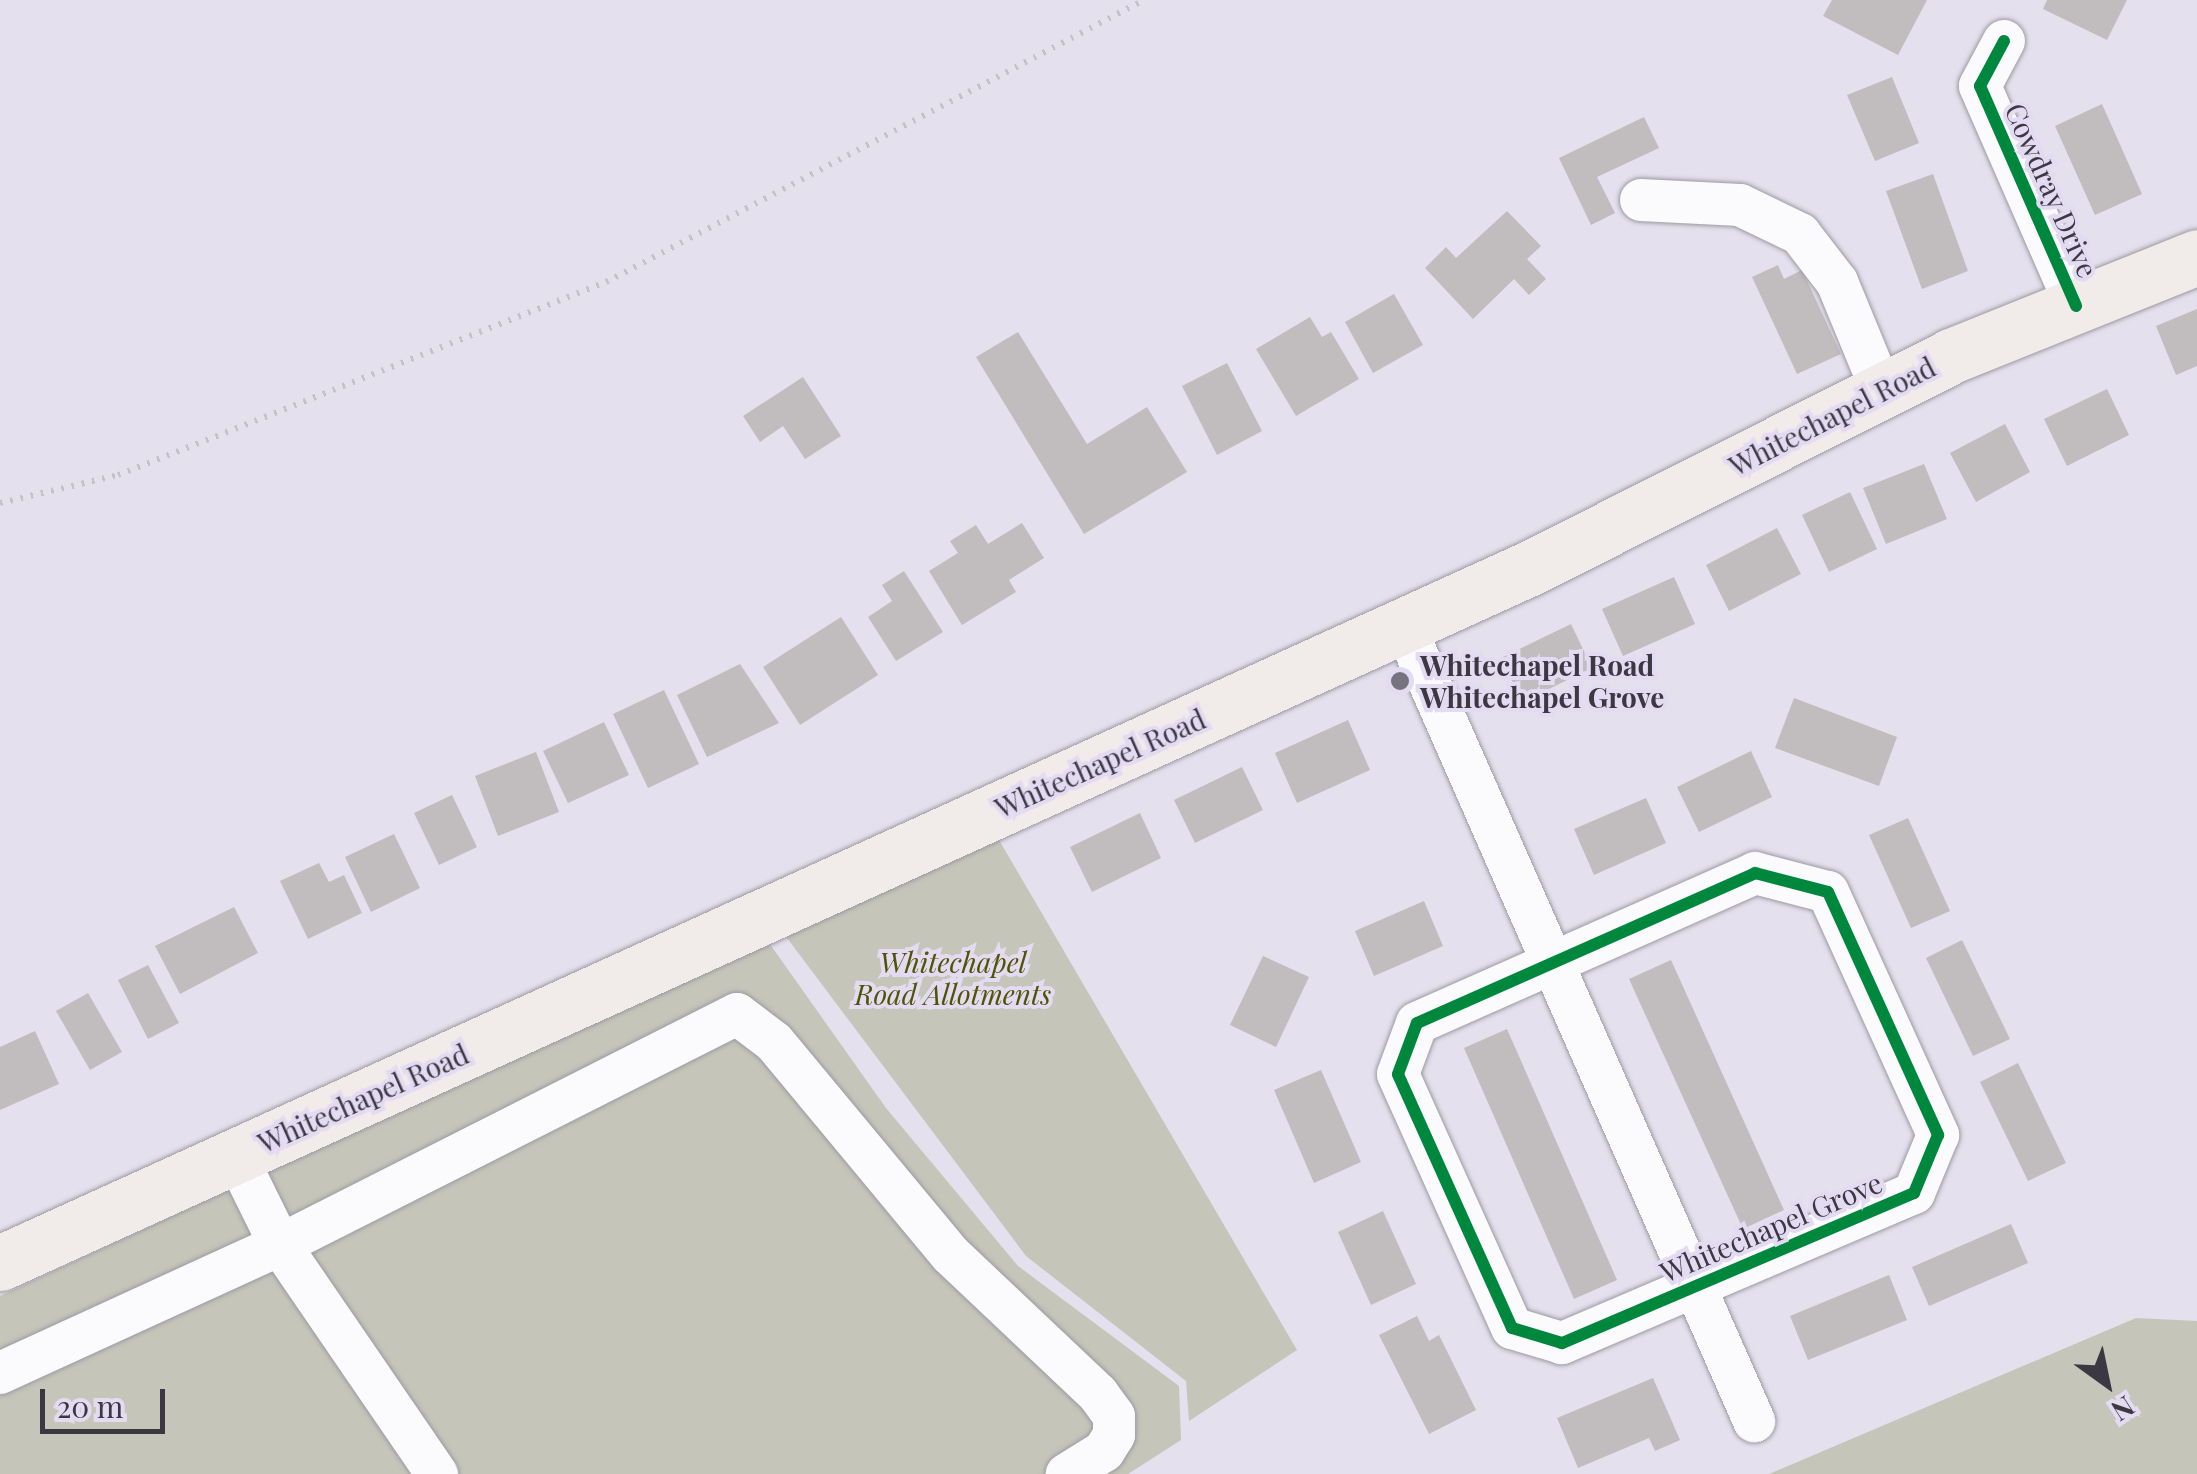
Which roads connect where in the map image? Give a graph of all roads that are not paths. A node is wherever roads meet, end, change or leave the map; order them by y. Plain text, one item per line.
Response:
1 (2004, 41) dead end
2 (1640, 200) dead end
3 (2197, 257) edge
4 (2076, 306) junction
5 (1882, 391) junction
6 (1404, 625) junction
7 (1553, 963) junction
8 (236, 1156) junction
9 (280, 1245) junction
10 (0, 1263) edge
11 (1695, 1287) junction
12 (0, 1373) edge
13 (1754, 1421) dead end
14 (437, 1474) edge
15 (1066, 1474) edge

1 - 4 street, Cowdray Drive
2 - 5 street
3 - 4 main road, Whitechapel Road
4 - 5 main road, Whitechapel Road
5 - 6 main road, Whitechapel Road
6 - 7 street, Whitechapel Grove
6 - 8 main road, Whitechapel Road
7 - 11 street, Whitechapel Grove
7 - 11 street, Whitechapel Grove
7 - 11 street, Whitechapel Grove
8 - 9 street
8 - 10 main road, Whitechapel Road
9 - 12 street
9 - 14 street
9 - 15 street
11 - 13 street, Whitechapel Grove

